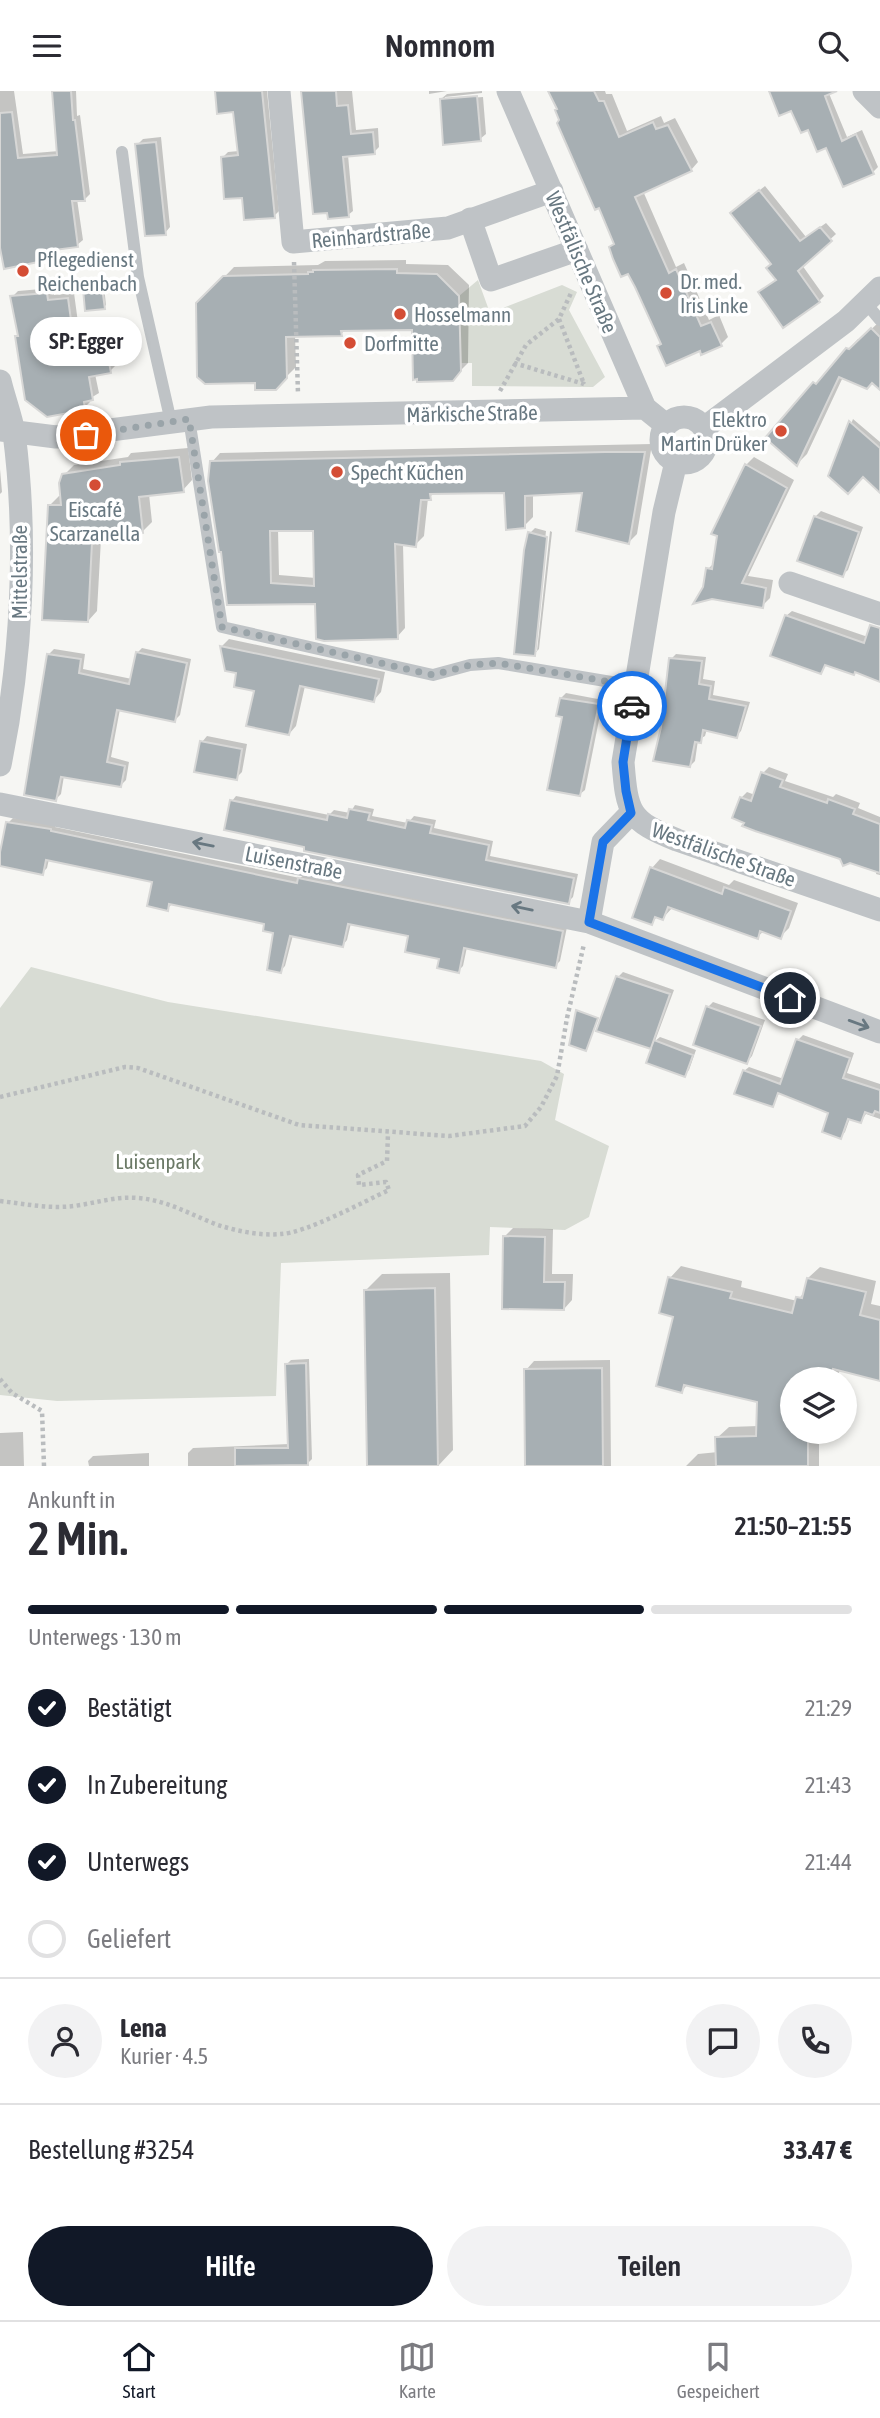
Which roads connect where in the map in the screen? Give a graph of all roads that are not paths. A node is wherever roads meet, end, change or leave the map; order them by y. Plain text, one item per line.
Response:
1 (279, 91) edge
2 (508, 91) edge
3 (864, 91) edge
4 (880, 107) edge
5 (122, 152) dead end
6 (552, 191) junction
7 (470, 219) junction
8 (577, 250) junction
9 (875, 304) edge
10 (0, 381) edge
11 (645, 408) junction
12 (180, 421) junction
13 (666, 425) junction
14 (704, 428) junction
15 (7, 430) edge
16 (676, 462) junction
17 (790, 583) dead end
18 (880, 614) edge
19 (635, 686) junction
20 (6, 703) edge
21 (0, 765) edge
22 (0, 804) edge
23 (631, 813) junction
24 (880, 910) edge
25 (589, 922) junction
26 (880, 1032) edge

1 - 7 street, Reinhardstraße
2 - 6 street, Westfälische Straße
3 - 4 street
5 - 12 lane
6 - 7 street, Reinhardstraße
6 - 8 street, Westfälische Straße
7 - 8 street
8 - 11 street, Westfälische Straße
9 - 14 street
10 - 15 street, Mittelstraße
11 - 12 street, Märkische Straße
11 - 13 street, Westfälische Straße
12 - 15 street, Märkische Straße
12 - 19 lane
13 - 14 street
13 - 16 street
14 - 16 street
15 - 20 street, Mittelstraße
16 - 19 street, Westfälische Straße
17 - 18 street
19 - 23 street, Westfälische Straße
20 - 21 street, Mittelstraße
25 -> 22 street, Luisenstraße
23 - 24 street, Westfälische Straße
23 - 25 street
25 -> 26 street, Luisenstraße

